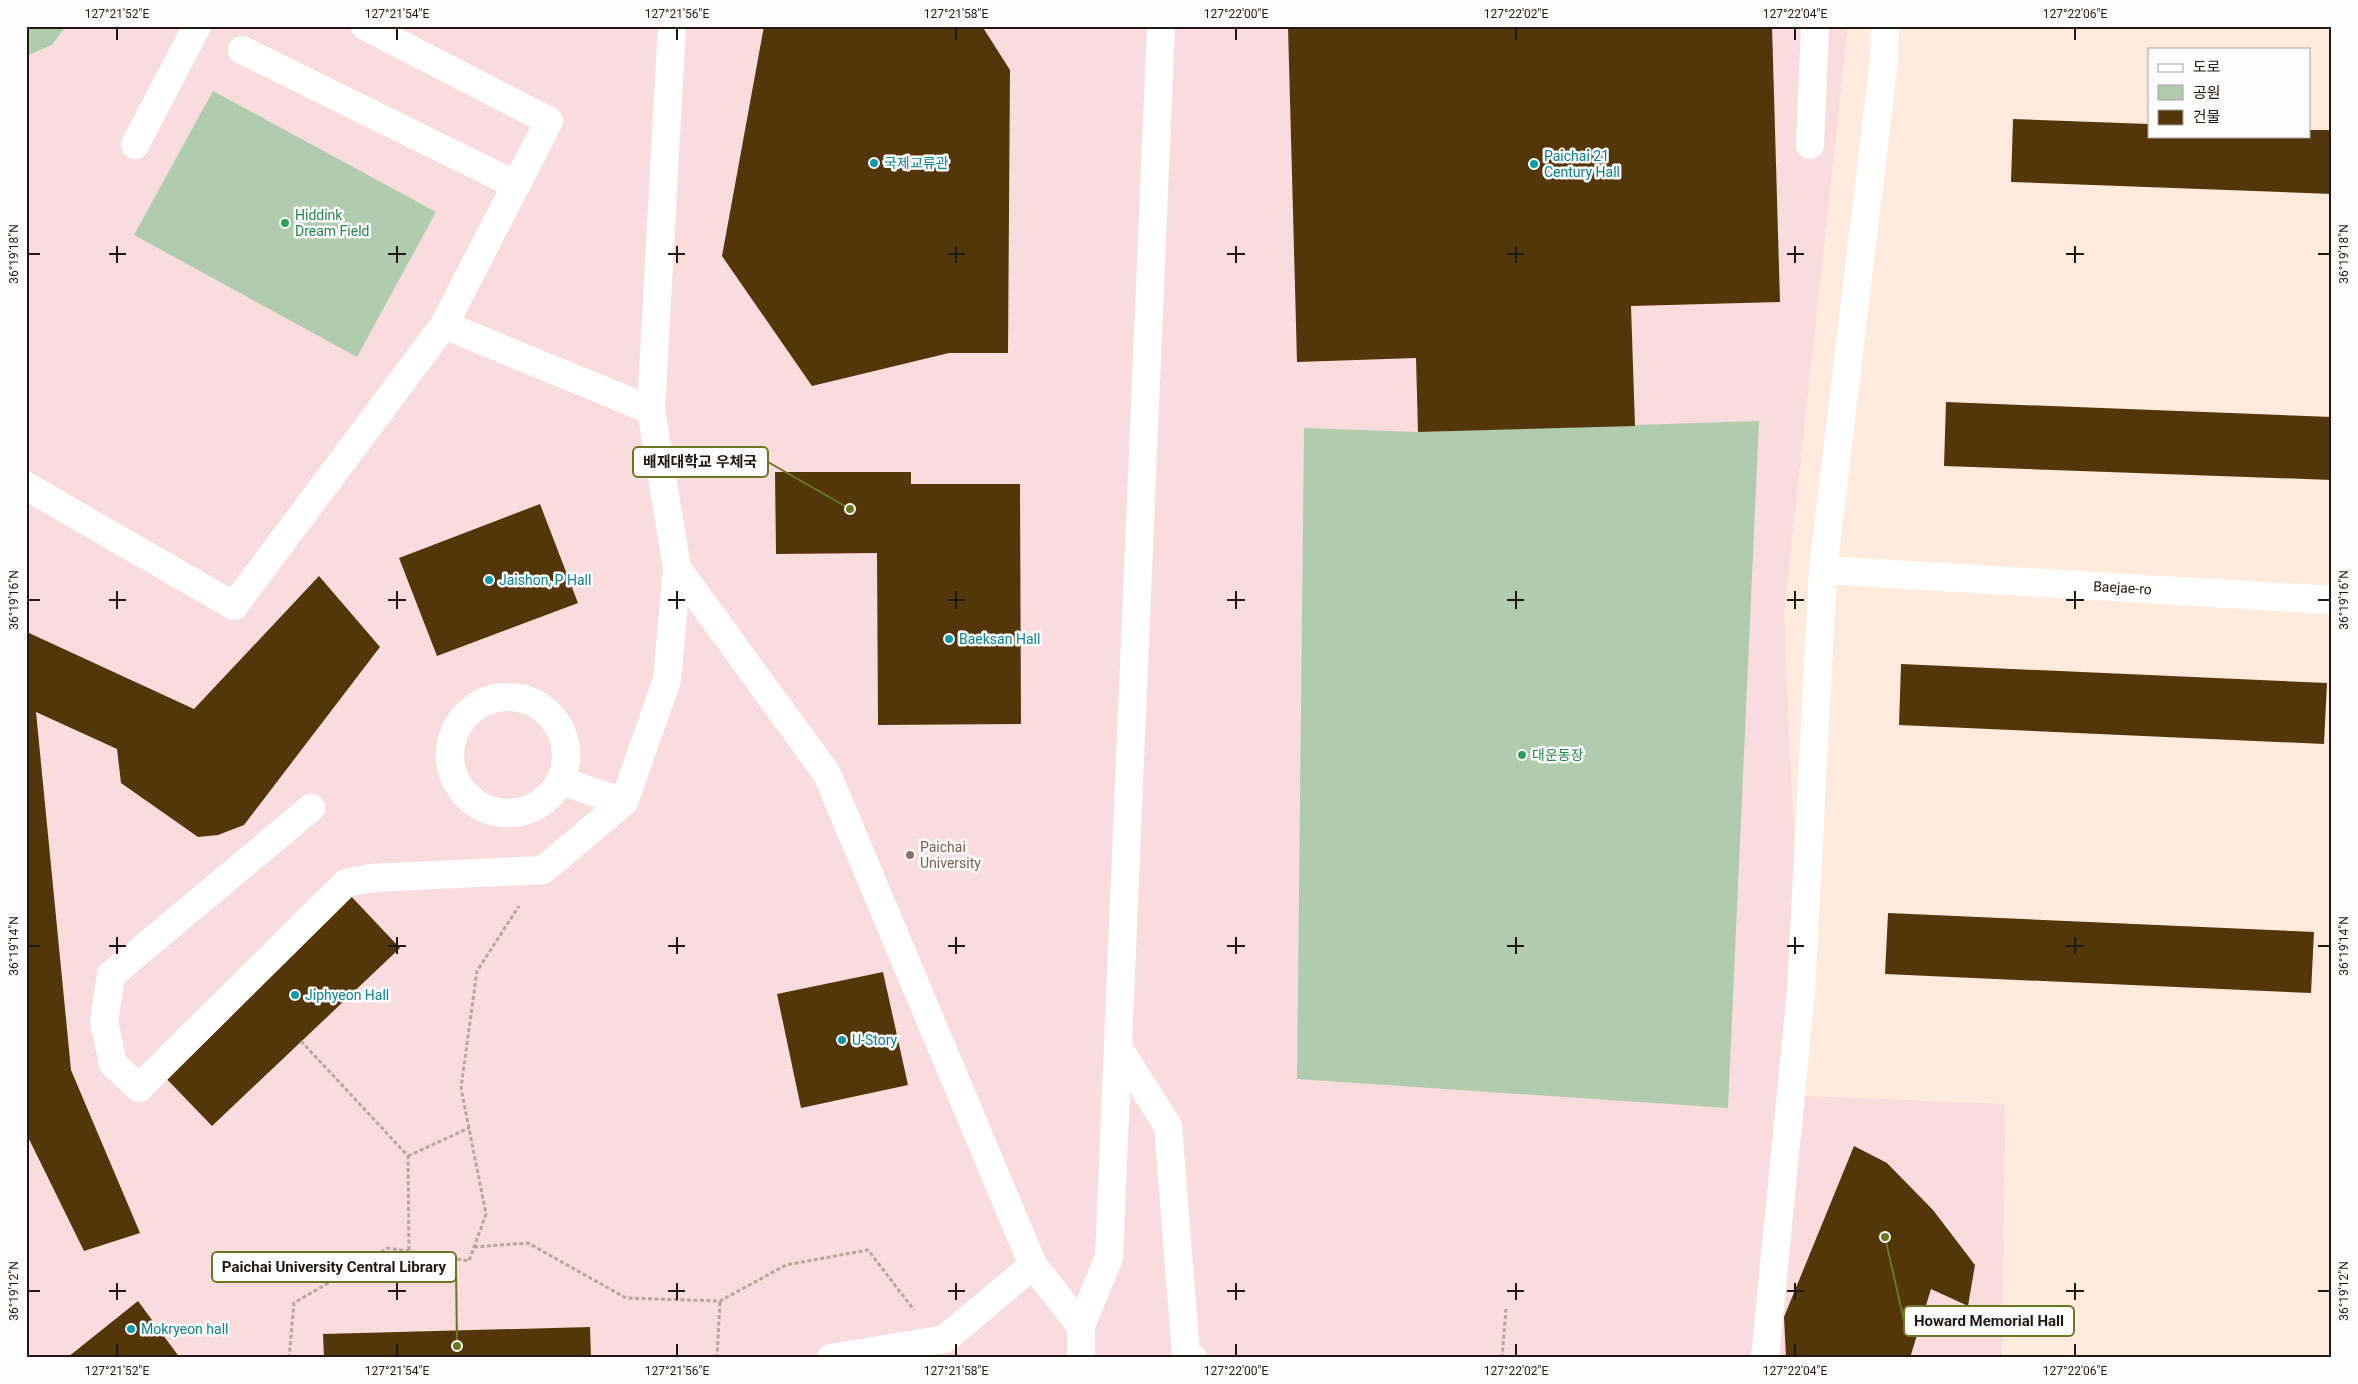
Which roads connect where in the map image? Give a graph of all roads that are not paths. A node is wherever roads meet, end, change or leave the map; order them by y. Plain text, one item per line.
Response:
1 (197, 26) edge
2 (365, 26) edge
3 (672, 26) edge
4 (1160, 26) edge
5 (1815, 26) edge
6 (1885, 26) edge
7 (242, 50) dead end
8 (135, 145) dead end
9 (1810, 145) dead end
10 (516, 185) junction
11 (444, 325) junction
12 (651, 410) junction
13 (26, 486) edge
14 (677, 568) junction
15 (1823, 570) junction
16 (2332, 600) edge
17 (561, 781) junction
18 (624, 802) junction
19 (311, 808) dead end
20 (1119, 1049) junction
21 (1033, 1265) junction
22 (1081, 1326) junction
23 (1189, 1357) edge
24 (831, 1358) edge
25 (1081, 1358) edge
26 (1765, 1358) edge

1 - 8 street
2 - 10 street
3 - 12 street
4 - 20 street
5 - 9 street
6 - 15 street
7 - 10 street
10 - 11 street
11 - 12 street
11 - 13 street
12 - 14 street
14 - 18 street
14 - 21 street
15 - 16 street, Baejae-ro
15 - 26 street
17 - 17 street
17 - 18 street
18 - 19 street
20 - 22 street
20 - 23 street
21 - 22 street
21 - 24 street
22 - 25 street

